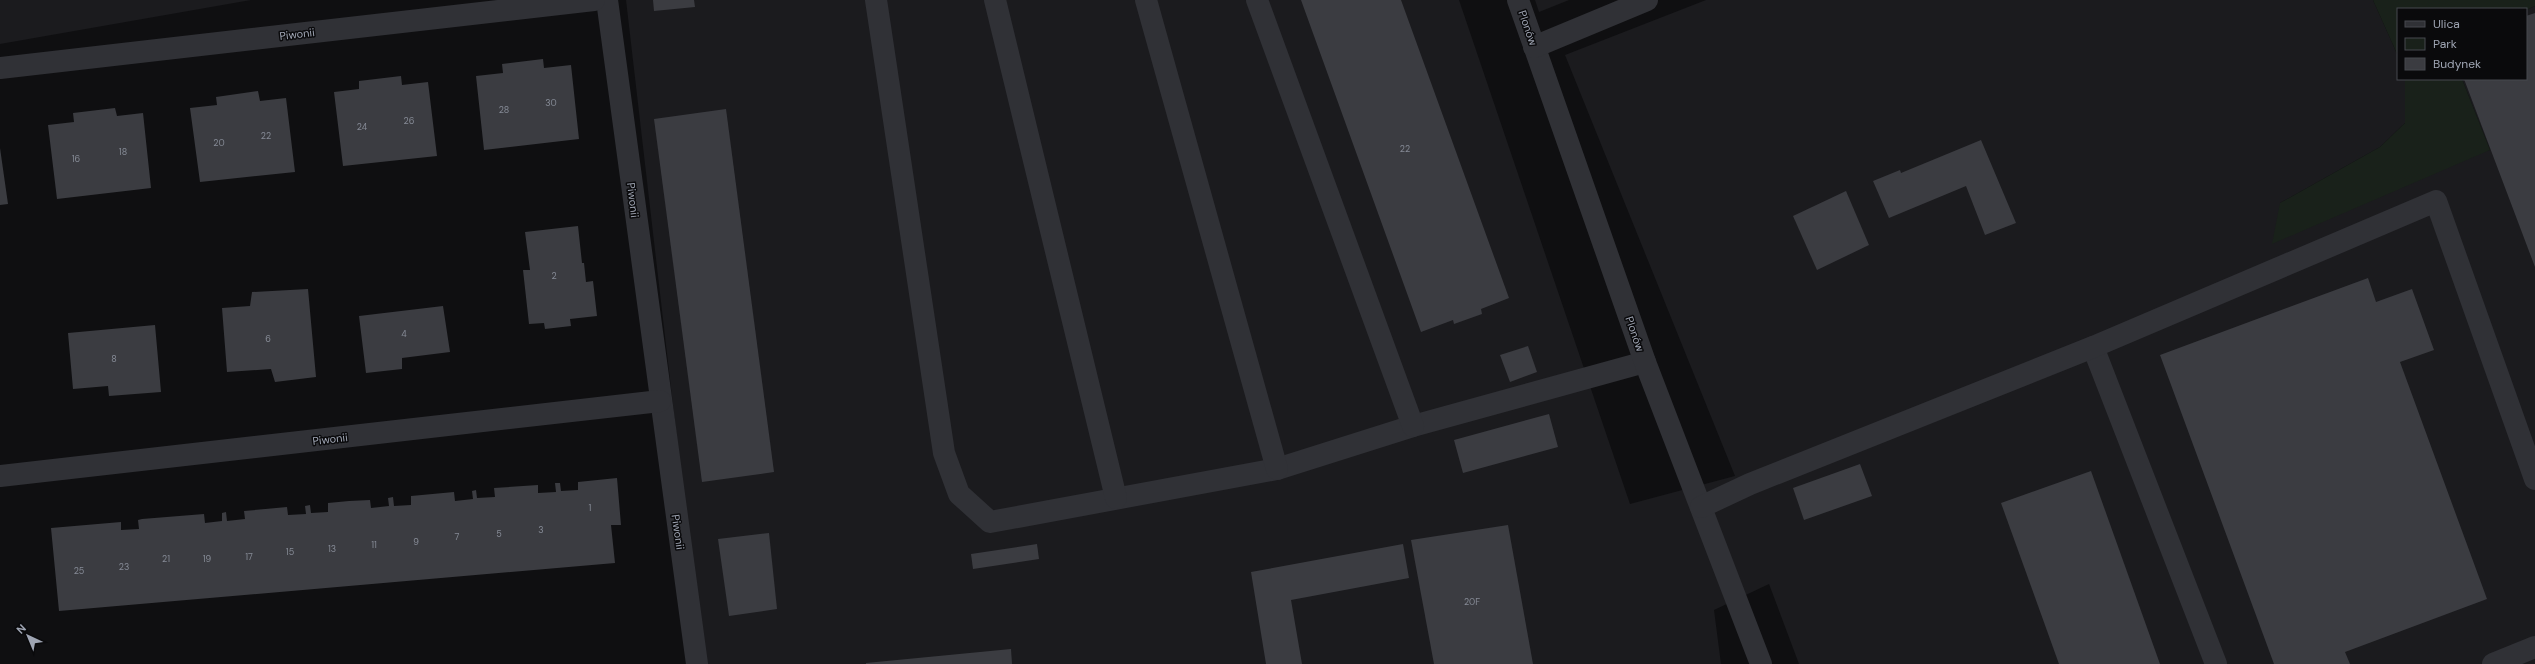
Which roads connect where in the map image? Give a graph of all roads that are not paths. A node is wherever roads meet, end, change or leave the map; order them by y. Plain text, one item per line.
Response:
1 (594, 0) edge
2 (607, 0) edge
3 (876, 0) edge
4 (995, 0) edge
5 (1146, 0) edge
6 (1256, 0) edge
7 (1518, 0) edge
8 (1647, 0) edge
9 (1534, 47) junction
10 (0, 68) edge
11 (2093, 347) junction
12 (1645, 362) junction
13 (660, 401) junction
14 (1413, 426) junction
15 (1277, 469) junction
16 (0, 476) edge
17 (2535, 479) edge
18 (1116, 498) junction
19 (1701, 507) junction
20 (2535, 647) edge
21 (697, 664) edge
22 (1761, 664) edge
23 (2216, 664) edge
24 (2493, 664) edge

1 - 10 street, Piwonii
2 - 13 street, Piwonii
3 - 18 street
4 - 18 street
5 - 15 street
6 - 14 street
7 - 9 street, Plonów
8 - 9 street
9 - 12 street, Plonów
11 - 17 street
11 - 19 street
11 - 23 street
12 - 14 street
12 - 19 street, Plonów
13 - 16 street, Piwonii
13 - 21 street, Piwonii
14 - 15 street
15 - 18 street
19 - 22 street, Plonów
20 - 24 street

